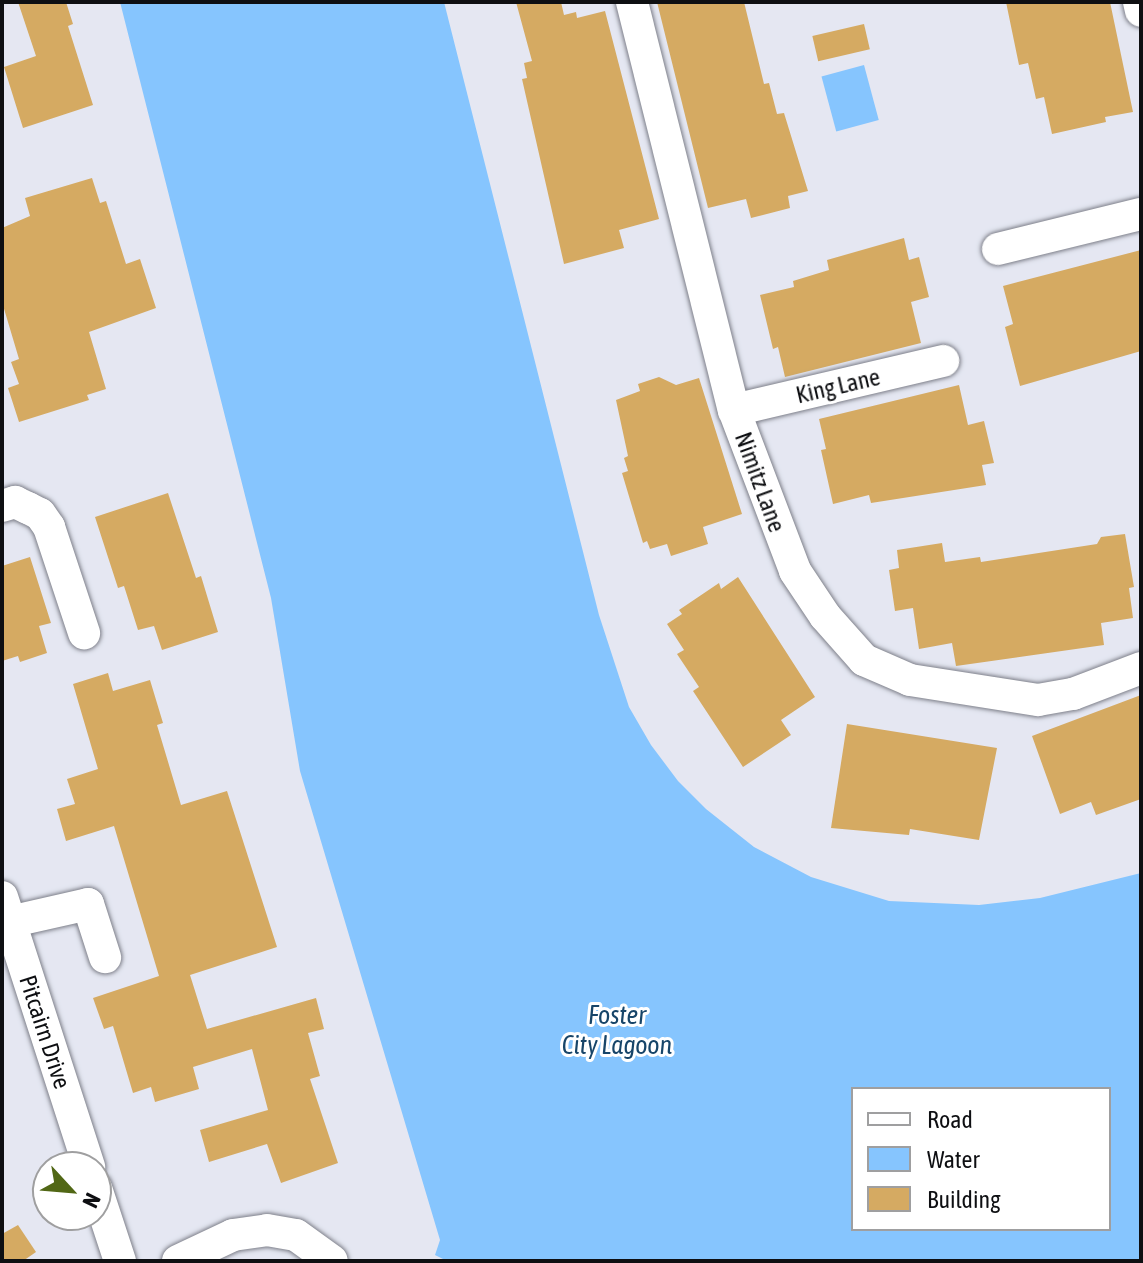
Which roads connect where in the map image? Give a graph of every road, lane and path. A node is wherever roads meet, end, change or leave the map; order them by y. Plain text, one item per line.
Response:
1 (632, 2) edge
2 (1139, 2) edge
3 (1141, 11) edge
4 (1141, 214) edge
5 (998, 249) dead end
6 (943, 361) dead end
7 (734, 410) junction
8 (2, 506) edge
9 (84, 633) dead end
10 (1141, 668) edge
11 (7, 924) edge
12 (105, 957) dead end
13 (84, 1151) edge
14 (110, 1231) edge
15 (120, 1261) edge
16 (178, 1261) edge
17 (332, 1261) edge

1 - 7 street, Nimitz Lane
2 - 3 street
4 - 5 street
6 - 7 street, King Lane
7 - 10 street, Nimitz Lane
8 - 9 street
11 - 12 street
11 - 13 street, Pitcairn Drive
14 - 15 street
16 - 17 street

